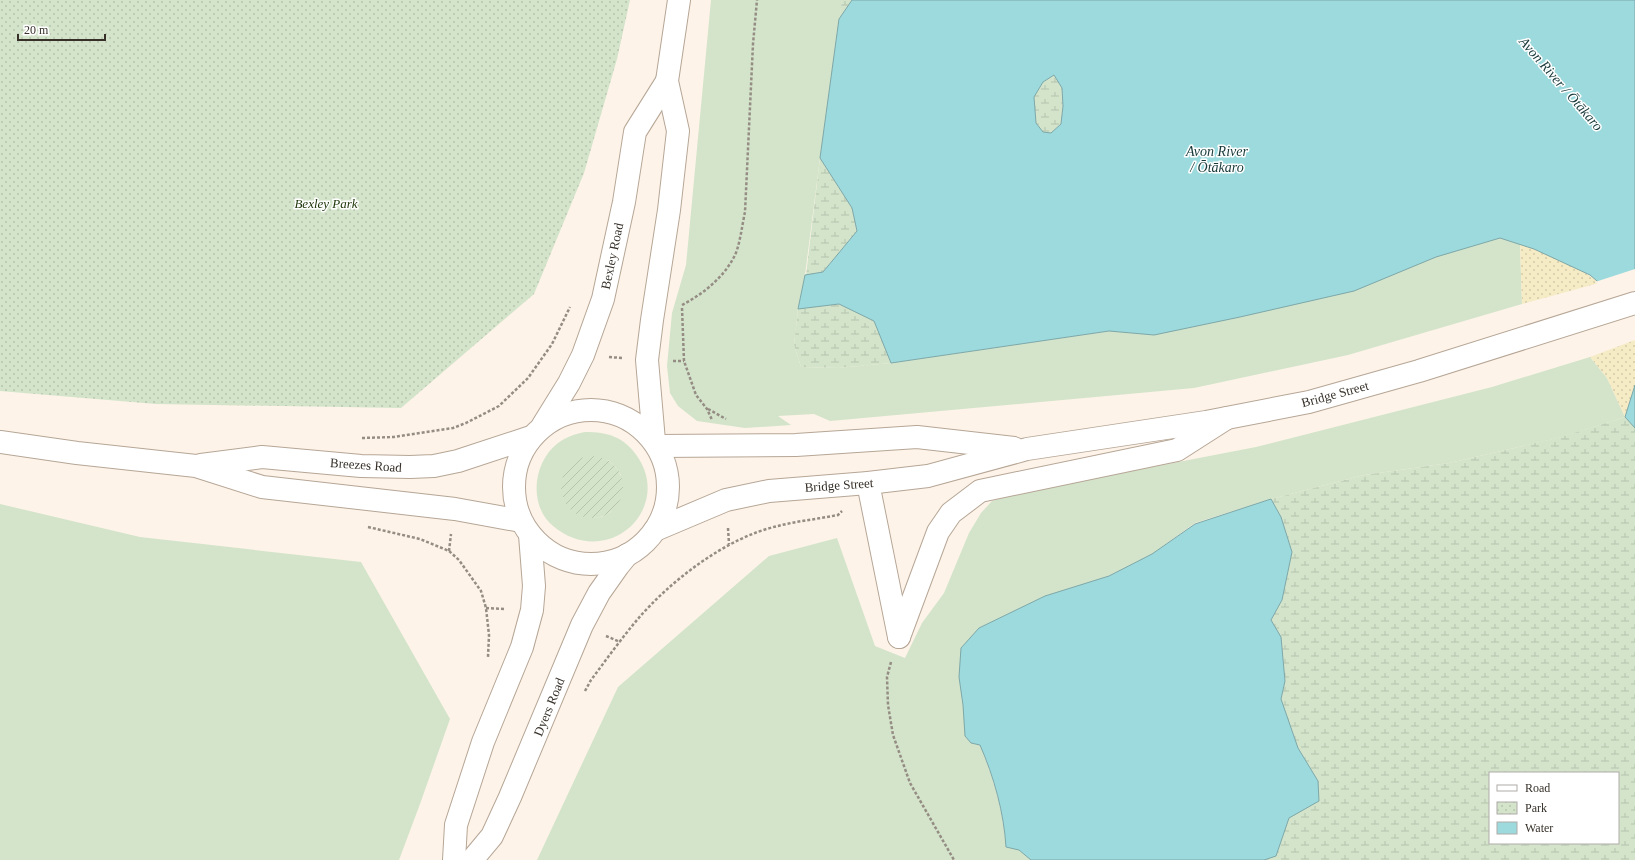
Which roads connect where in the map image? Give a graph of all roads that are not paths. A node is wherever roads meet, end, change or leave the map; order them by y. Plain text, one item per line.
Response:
1 (679, 0) edge
2 (667, 81) junction
3 (1635, 304) edge
4 (1228, 417) junction
5 (537, 432) junction
6 (0, 442) edge
7 (656, 443) junction
8 (1027, 449) junction
9 (196, 466) junction
10 (868, 483) junction
11 (526, 528) junction
12 (656, 530) junction
13 (627, 555) junction
14 (454, 860) edge
15 (472, 860) edge

1 - 2 main road, Bexley Road
2 - 5 main road, Bexley Road
2 - 7 main road, Bexley Road
3 - 4 main road, Bridge Street
4 - 8 main road, Bridge Street
4 - 10 main road
5 - 7 main road, Breezes Road
5 - 9 main road, Breezes Road
5 - 11 main road, Bexley Road
6 - 9 main road, Breezes Road
7 - 8 main road, Bridge Street
7 - 12 main road
8 - 10 main road, Bridge Street
9 - 11 main road, Breezes Road
10 - 12 main road, Bridge Street
11 - 13 main road
11 - 14 main road
12 - 13 main road
13 - 15 main road, Dyers Road

